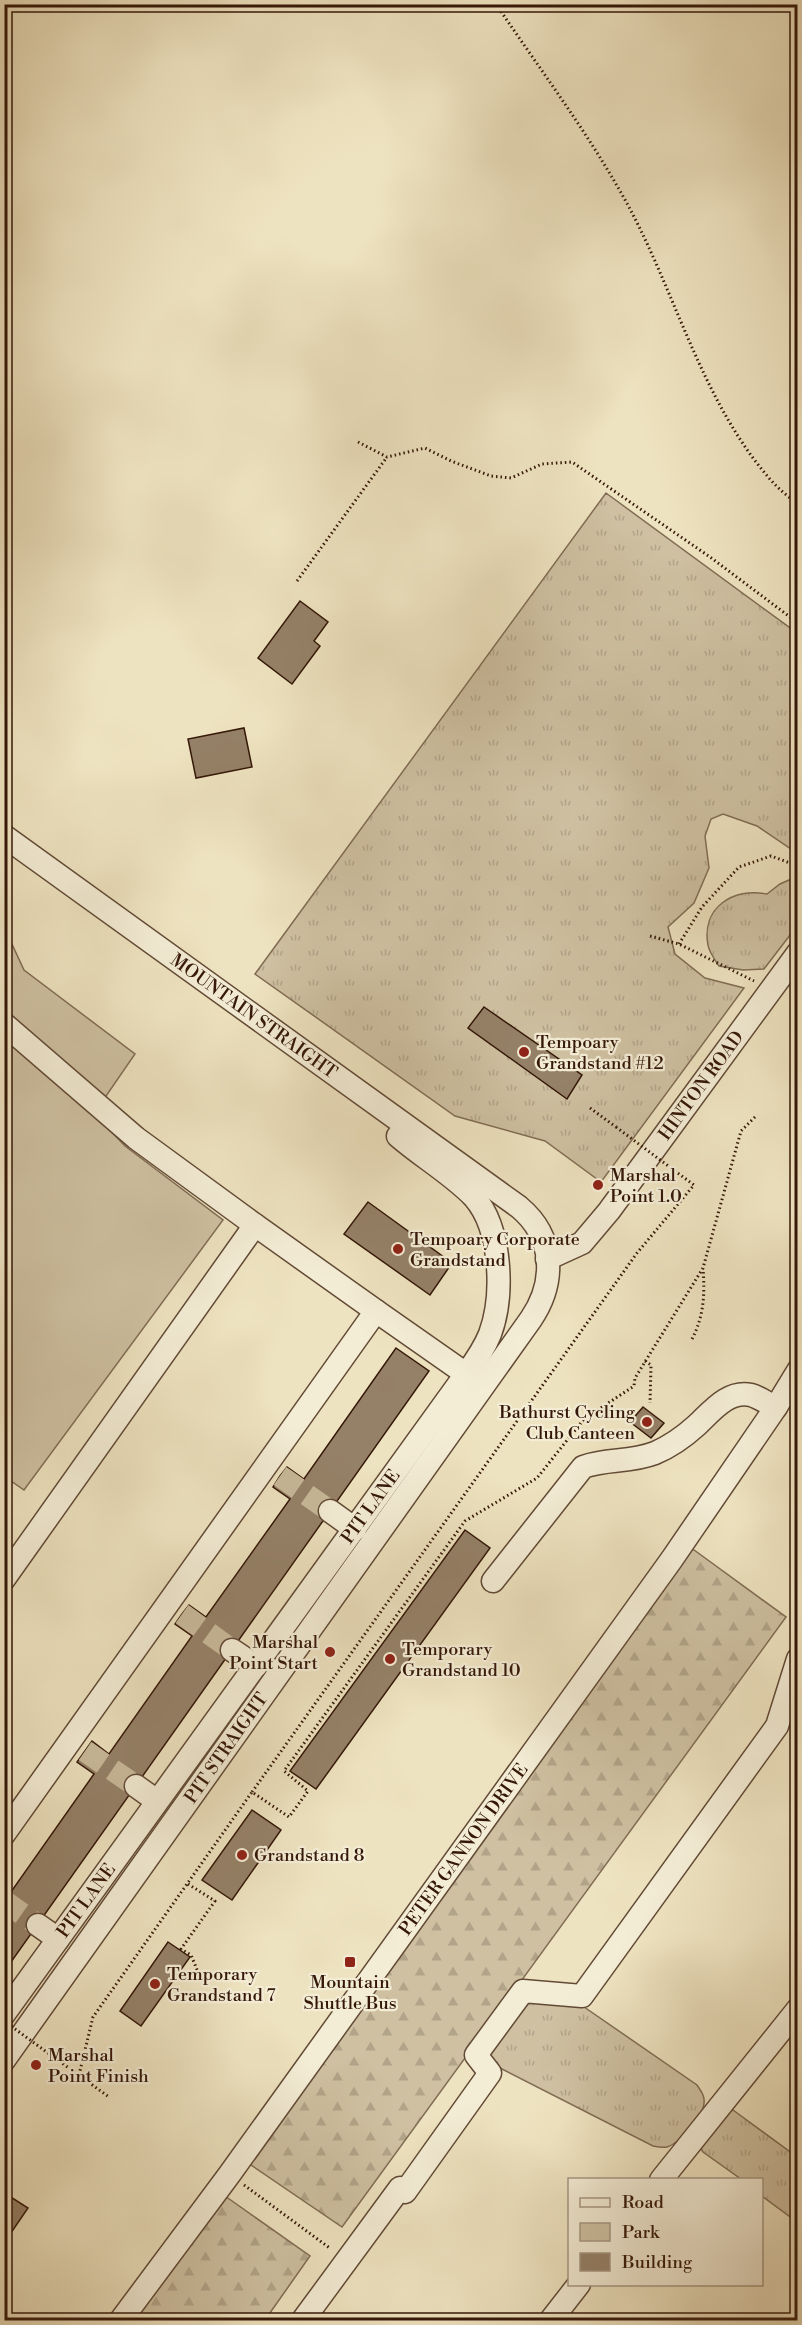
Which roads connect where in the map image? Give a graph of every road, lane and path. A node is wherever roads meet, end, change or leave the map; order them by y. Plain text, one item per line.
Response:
1 (496, 4) edge
2 (358, 442) dead end
3 (387, 457) junction
4 (798, 503) edge
5 (297, 581) dead end
6 (798, 623) edge
7 (6, 840) edge
8 (798, 866) edge
9 (650, 936) dead end
10 (679, 944) junction
11 (792, 961) edge
12 (773, 988) junction
13 (798, 989) edge
14 (4, 1024) edge
15 (265, 1025) junction
16 (590, 1108) dead end
17 (757, 1115) dead end
18 (255, 1225) junction
19 (547, 1259) junction
20 (704, 1268) junction
21 (376, 1311) junction
22 (692, 1339) dead end
23 (645, 1361) junction
24 (798, 1371) edge
25 (466, 1374) junction
26 (650, 1403) dead end
27 (776, 1407) junction
28 (330, 1511) tunnel mouth
29 (355, 1528) junction
30 (4, 1579) edge
31 (493, 1581) dead end
32 (232, 1650) tunnel mouth
33 (798, 1659) edge
34 (256, 1666) junction
35 (136, 1786) tunnel mouth
36 (252, 1792) junction
37 (157, 1801) junction
38 (4, 1834) edge
39 (188, 1884) junction
40 (38, 1925) tunnel mouth
41 (58, 1939) junction
42 (198, 1972) dead end
43 (798, 2009) edge
44 (4, 2014) edge
45 (4, 2021) edge
46 (4, 2060) edge
47 (79, 2075) junction
48 (109, 2097) dead end
49 (229, 2175) junction
50 (663, 2178) edge
51 (346, 2261) junction
52 (577, 2286) edge
53 (121, 2320) edge
54 (303, 2320) edge
55 (551, 2320) edge

1 - 4 path
2 - 3 path
3 - 5 path
3 - 6 path
7 - 15 street, MOUNTAIN STRAIGHT
8 - 10 path
9 - 10 path
10 - 12 path
11 - 12 street, HINTON ROAD
11 - 13 street
12 - 19 street, HINTON ROAD
14 - 18 street
15 - 19 street, MOUNTAIN STRAIGHT
15 - 25 street, PIT LANE
16 - 36 path, bridge
17 - 20 path
18 - 21 street
18 - 30 street
19 - 46 street, PIT STRAIGHT
20 - 22 path
20 - 23 path
21 - 25 street
21 - 38 street
23 - 26 path
23 - 36 path
24 - 27 street, PETER GANNON DRIVE
25 - 29 street, PIT LANE
27 - 31 street
27 - 49 street, PETER GANNON DRIVE
28 - 29 street
29 - 34 street, PIT LANE
32 - 34 street
33 - 51 street
34 - 37 street, PIT LANE
35 - 37 street
36 - 39 path
37 - 41 street, PIT LANE
39 - 42 path
39 - 47 path
40 - 41 street
41 - 44 street, PIT LANE
43 - 50 street
45 - 47 path, bridge
47 - 48 path
49 - 51 path
49 - 53 street, PETER GANNON DRIVE
51 - 54 street
52 - 55 street

